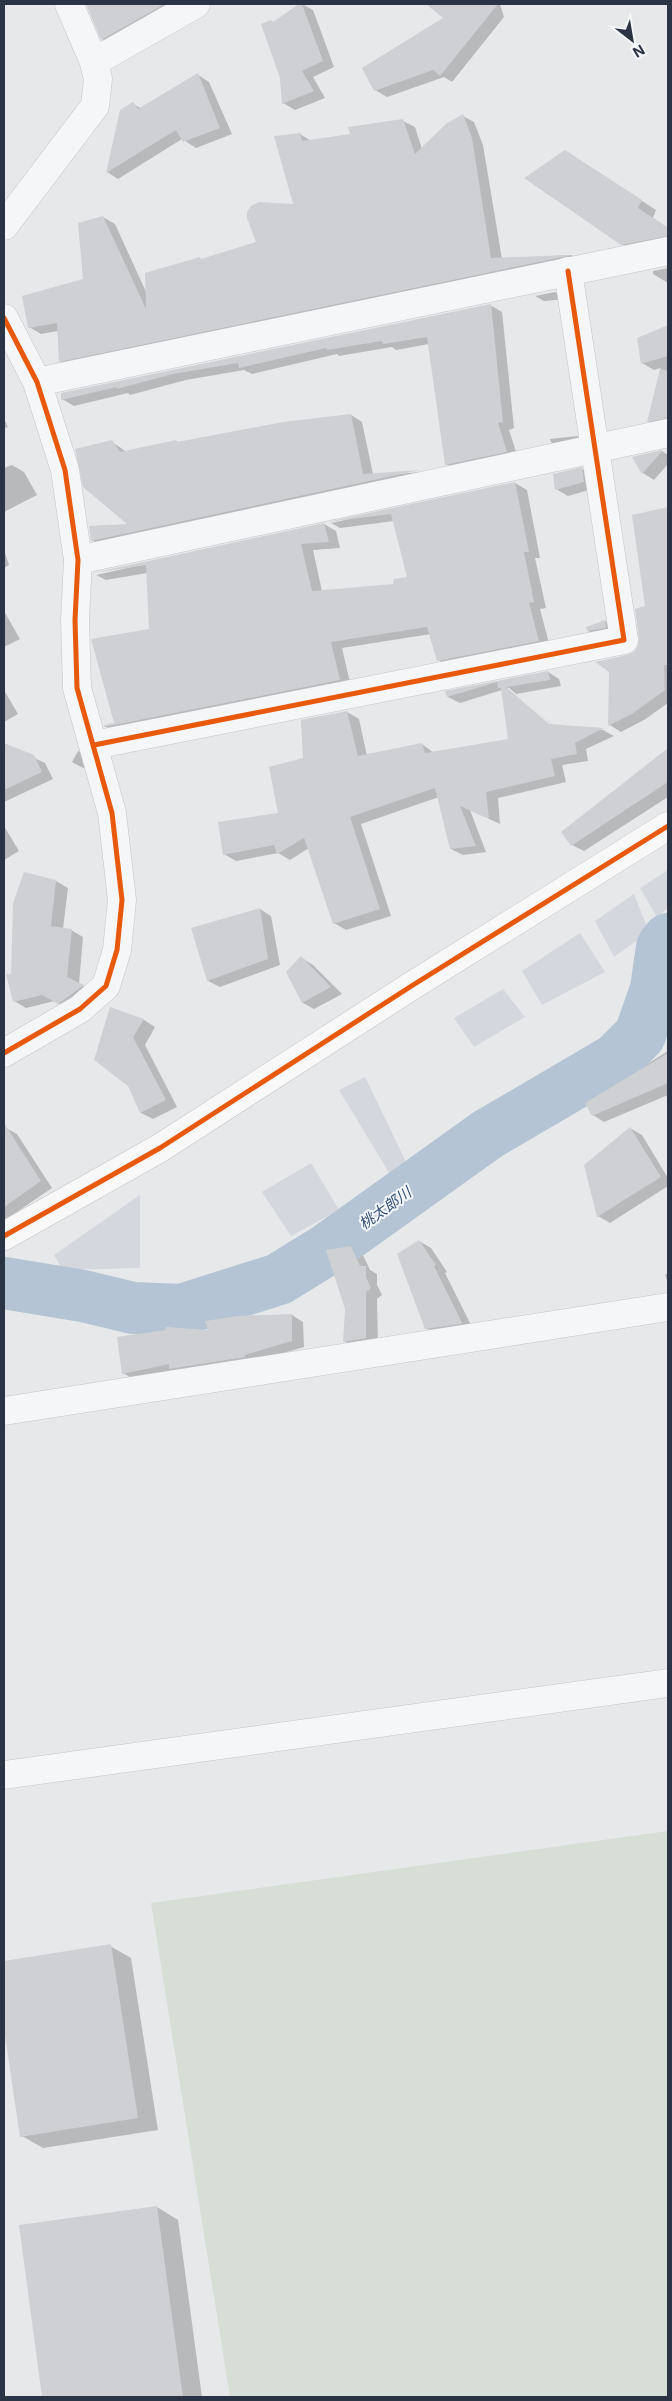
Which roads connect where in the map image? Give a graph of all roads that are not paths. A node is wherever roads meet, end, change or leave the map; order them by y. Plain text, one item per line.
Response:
1 (70, 4) edge
2 (196, 4) edge
3 (94, 62) junction
4 (4, 226) edge
5 (668, 251) edge
6 (568, 271) junction
7 (4, 318) edge
8 (37, 382) junction
9 (668, 434) edge
10 (596, 449) junction
11 (78, 560) junction
12 (94, 745) junction
13 (668, 826) edge
14 (4, 1053) edge
15 (4, 1236) edge
16 (668, 1307) edge
17 (4, 1411) edge
18 (668, 1683) edge
19 (4, 1775) edge

1 - 3 street
2 - 3 street
3 - 4 street
5 - 6 street
6 - 8 street
6 - 10 street
7 - 8 street
8 - 11 street
9 - 10 street
10 - 11 street
10 - 12 street
11 - 12 street
12 - 14 street
13 - 15 street
16 - 17 street
18 - 19 street

